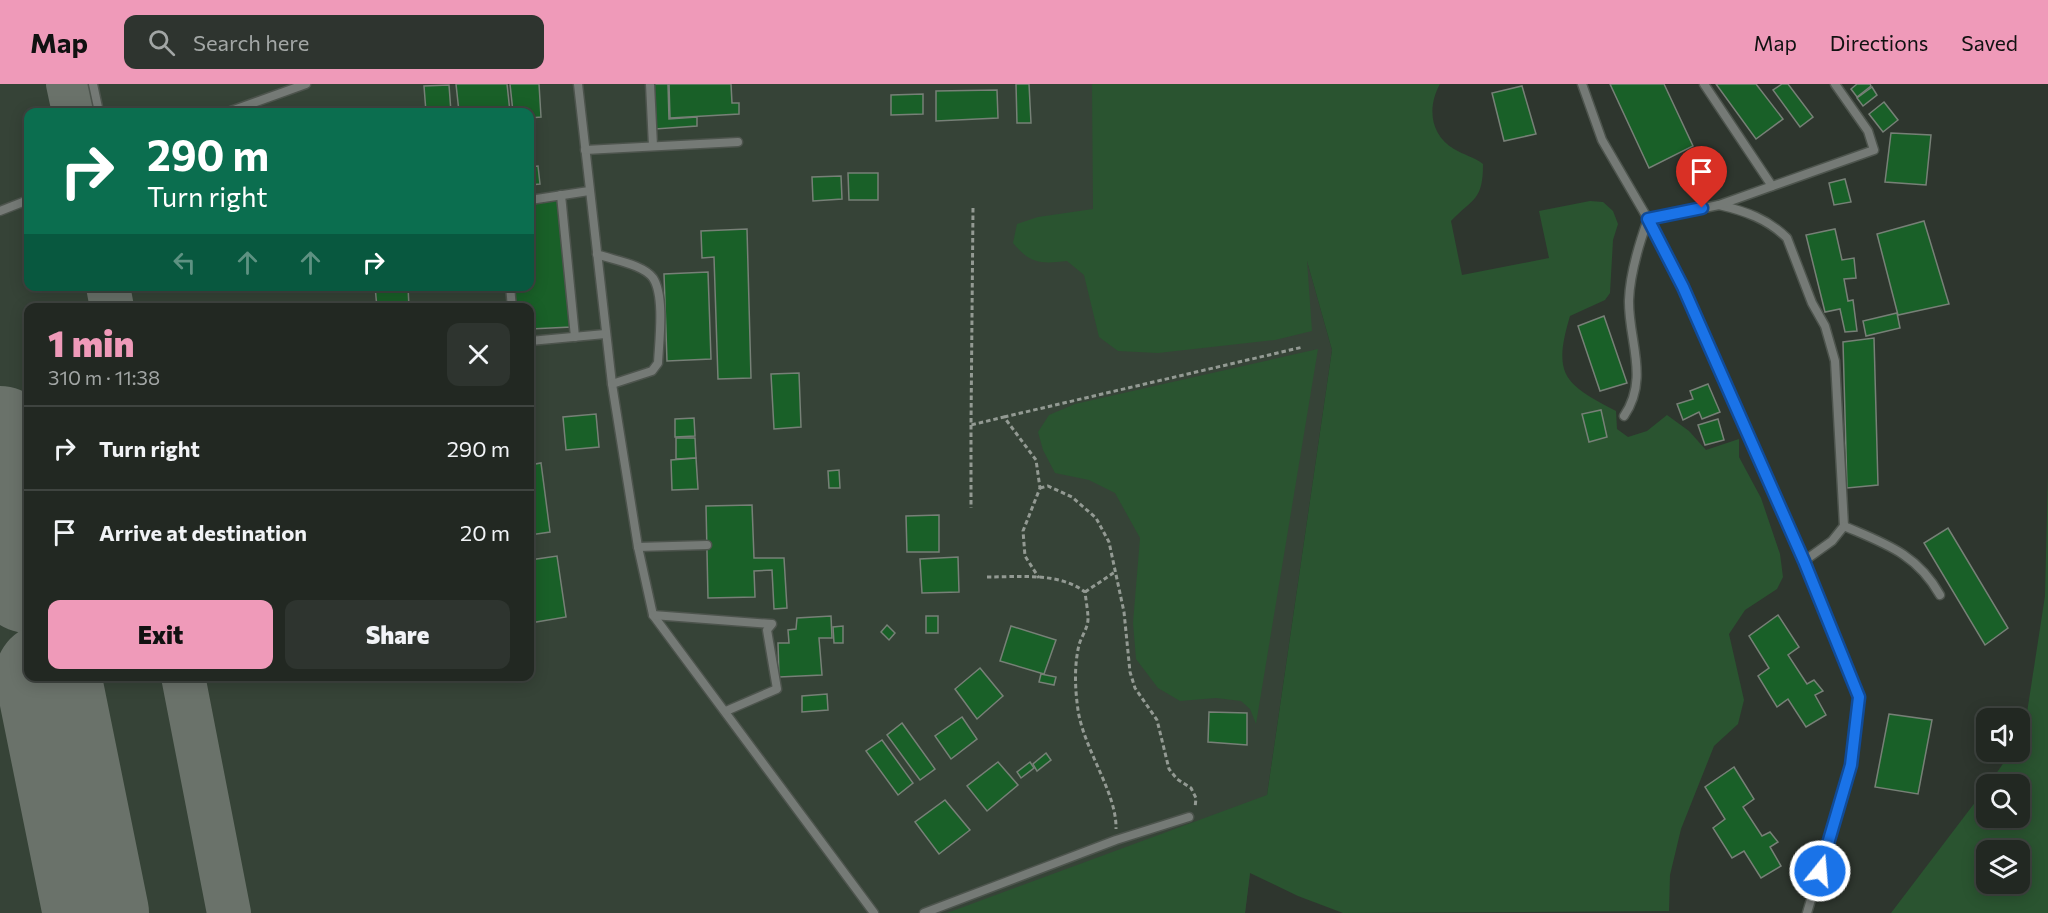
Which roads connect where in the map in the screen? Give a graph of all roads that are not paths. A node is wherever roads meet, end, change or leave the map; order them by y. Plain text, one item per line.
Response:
1 (93, 84) edge
2 (306, 84) edge
3 (578, 84) edge
4 (650, 84) edge
5 (1582, 84) edge
6 (1704, 84) edge
7 (1835, 84) edge
8 (98, 108) edge
9 (239, 108) edge
10 (738, 142) dead end
11 (653, 147) junction
12 (585, 150) junction
13 (1772, 186) junction
14 (590, 191) junction
15 (561, 195) junction
16 (534, 199) edge
17 (24, 202) edge
18 (1719, 205) junction
19 (0, 211) edge
20 (1648, 219) junction
21 (597, 254) junction
22 (605, 334) junction
23 (575, 337) junction
24 (534, 341) edge
25 (612, 384) junction
26 (1624, 416) dead end
27 (1844, 526) junction
28 (706, 545) dead end
29 (638, 547) junction
30 (1804, 561) junction
31 (1941, 595) dead end
32 (653, 615) junction
33 (726, 711) junction
34 (1189, 817) road end
35 (874, 913) edge
36 (924, 913) edge
37 (1807, 913) edge

1 - 8 lane
2 - 9 lane
3 - 12 lane
4 - 11 lane
5 - 20 lane
6 - 13 lane
7 - 13 lane
10 - 11 lane
11 - 12 lane
12 - 14 lane
13 - 18 lane
14 - 15 lane
14 - 21 lane
15 - 16 lane
15 - 23 lane
17 - 19 lane
18 - 20 lane
18 - 27 lane
20 - 26 lane
20 - 30 lane
21 - 22 lane
21 - 25 lane
22 - 23 lane
22 - 25 lane
23 - 24 lane
25 - 29 lane
27 - 30 lane
27 - 31 lane
28 - 29 lane
29 - 32 lane
30 - 37 lane
32 - 33 lane
32 - 33 lane
33 - 35 lane
34 - 36 lane

